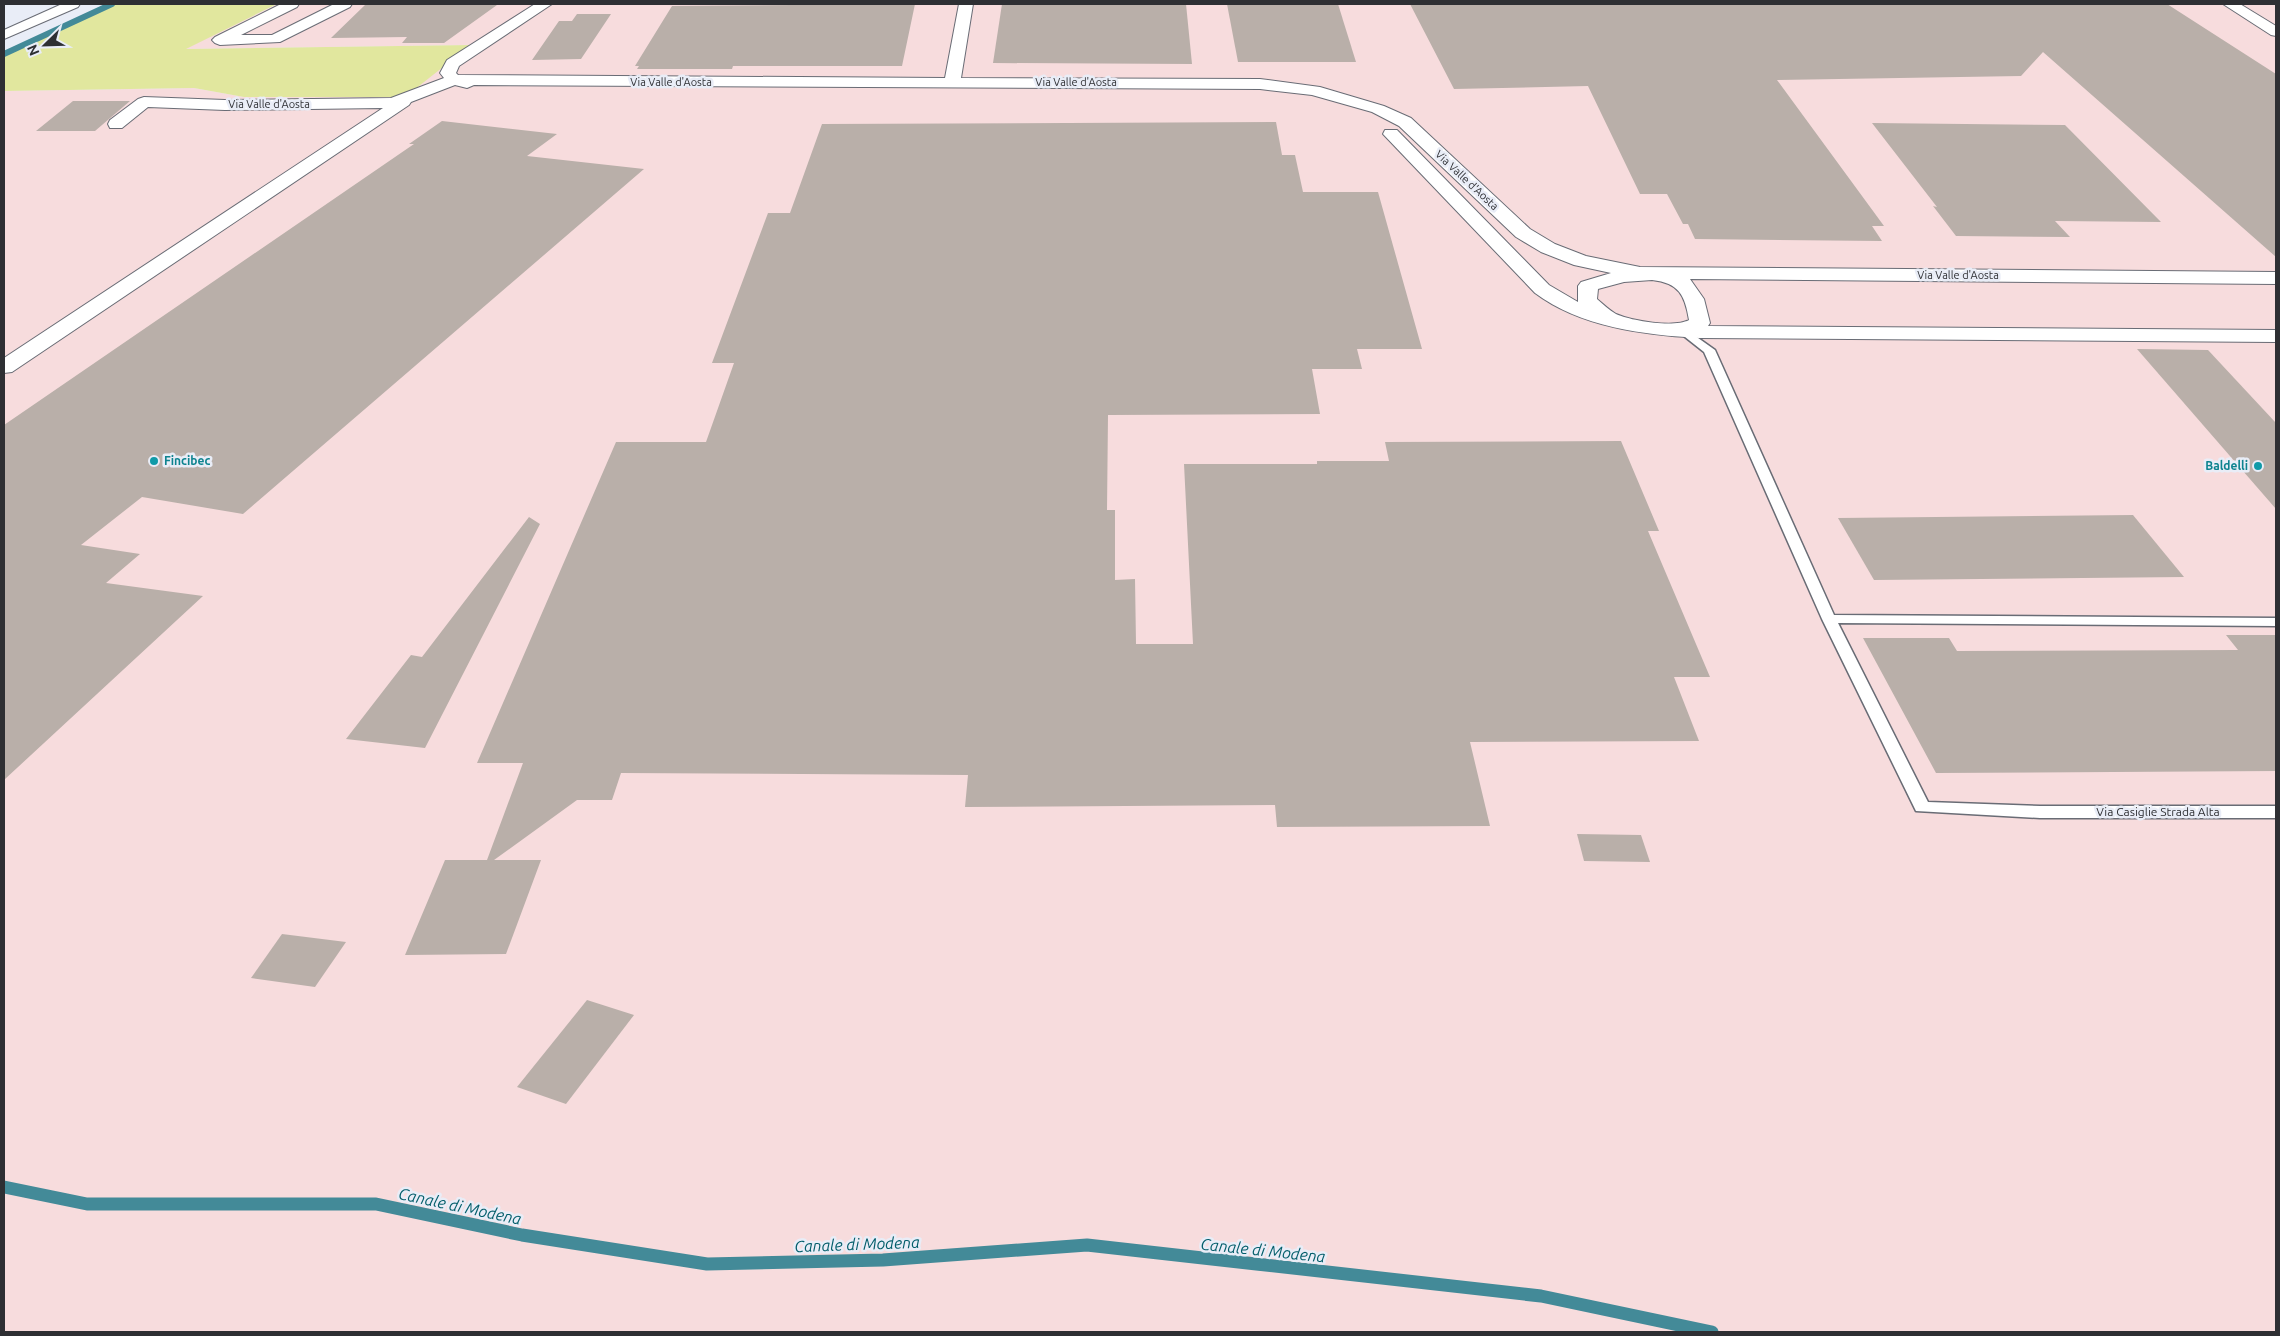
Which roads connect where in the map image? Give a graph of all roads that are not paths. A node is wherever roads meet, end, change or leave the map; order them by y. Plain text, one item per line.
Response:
1 (73, 4) edge
2 (292, 4) edge
3 (345, 4) edge
4 (545, 4) edge
5 (966, 4) edge
6 (2230, 4) edge
7 (2276, 32) edge
8 (4, 35) edge
9 (454, 80) junction
10 (952, 82) junction
11 (411, 97) junction
12 (116, 124) dead end
13 (1640, 273) junction
14 (2276, 278) edge
15 (1609, 318) junction
16 (1684, 331) junction
17 (2276, 336) edge
18 (4, 366) edge
19 (1829, 619) junction
20 (2276, 622) edge
21 (2276, 812) edge

1 - 8 street
2 - 3 street
4 - 9 street
5 - 10 street
6 - 7 street
9 - 10 street, Via Valle d'Aosta
9 - 11 street, Via Valle d'Aosta
9 - 15 street, Via Valle d'Aosta
10 - 13 street, Via Valle d'Aosta
11 - 12 street, Via Valle d'Aosta
11 - 18 street
13 - 14 street, Via Valle d'Aosta
13 - 15 street, Via Valle d'Aosta
13 - 16 street, Via Valle d'Aosta
15 - 16 street, Via Valle d'Aosta
16 - 17 street, Via Valle d'Aosta
16 - 19 lane
19 - 20 lane
19 - 21 lane, Via Casiglie Strada Alta

